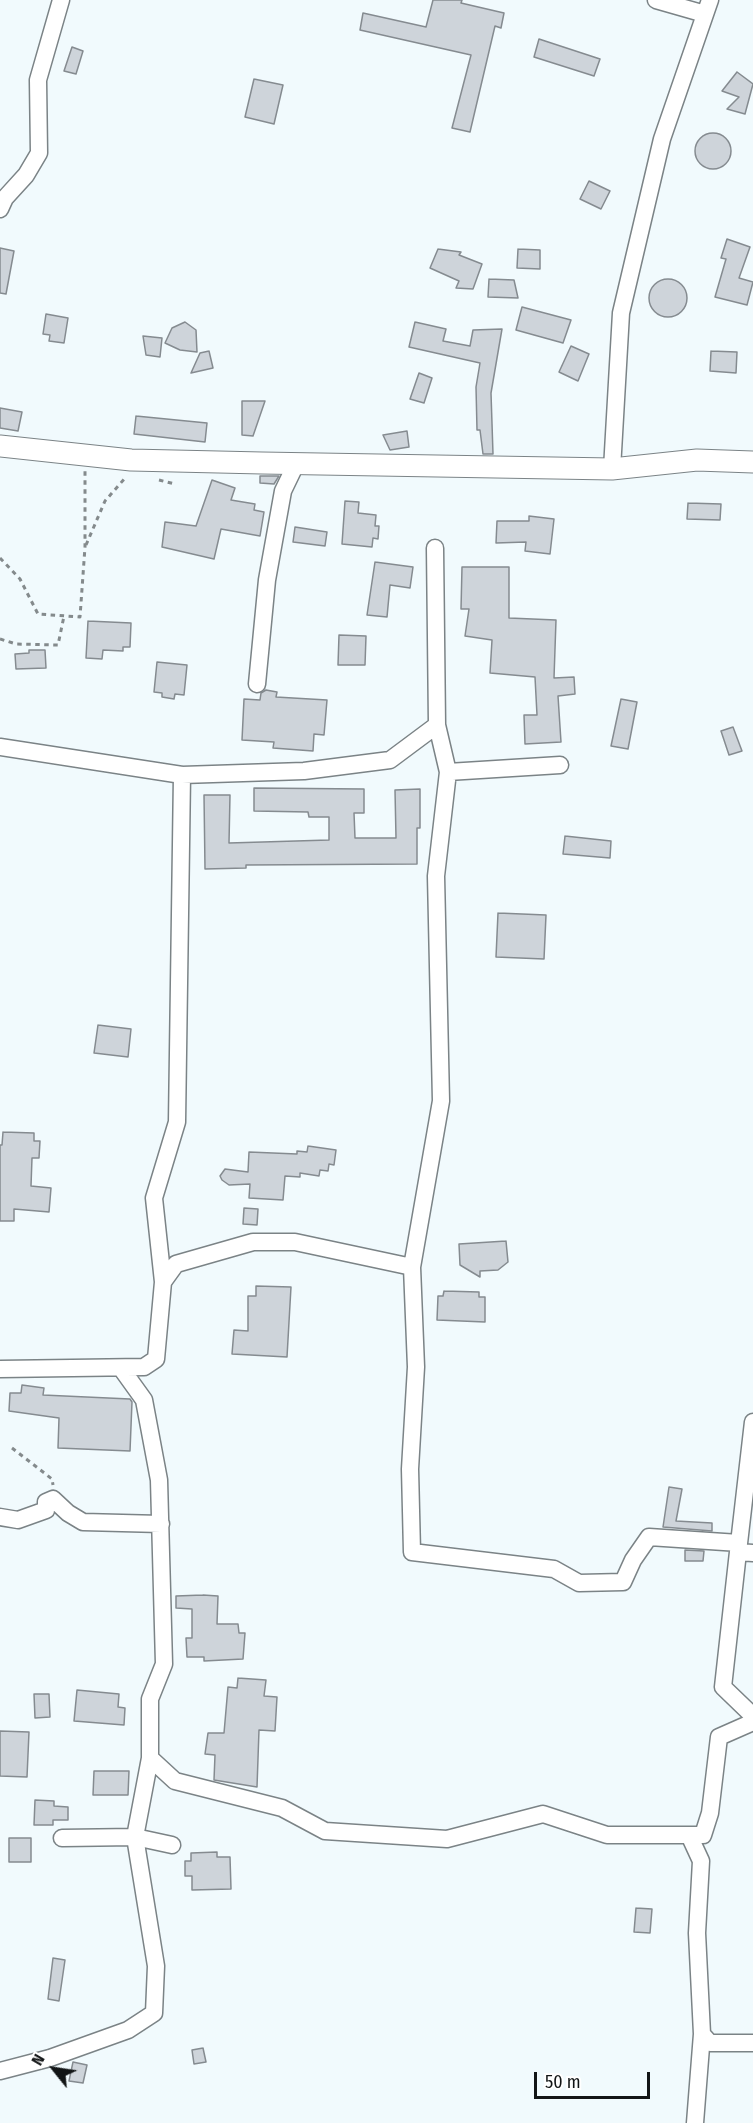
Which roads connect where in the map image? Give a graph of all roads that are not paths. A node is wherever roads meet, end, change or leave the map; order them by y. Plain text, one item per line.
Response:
1 (61, 0) edge
2 (656, 0) edge
3 (707, 7) edge
4 (0, 209) edge
5 (0, 446) edge
6 (753, 462) edge
7 (296, 464) junction
8 (612, 469) junction
9 (435, 548) dead end
10 (257, 684) dead end
11 (437, 725) junction
12 (0, 747) edge
13 (560, 765) dead end
14 (448, 772) junction
15 (182, 775) junction
16 (412, 1267) junction
17 (163, 1282) junction
18 (121, 1368) junction
19 (0, 1369) edge
20 (753, 1422) edge
21 (0, 1517) edge
22 (161, 1524) junction
23 (744, 1549) edge
24 (753, 1716) edge
25 (753, 1722) edge
26 (150, 1758) junction
27 (689, 1835) junction
28 (135, 1837) junction
29 (62, 1838) dead end
30 (172, 1845) dead end
31 (702, 2034) junction
32 (753, 2043) edge
33 (0, 2071) edge
34 (695, 2123) edge

1 - 4 street
2 - 3 street
3 - 8 street
5 - 7 street
6 - 8 street
7 - 8 street
7 - 10 street
9 - 11 street
11 - 14 street
11 - 15 street
12 - 15 street
13 - 14 street
14 - 16 street
15 - 17 street
16 - 17 street
16 - 23 street
17 - 18 street
18 - 19 street
18 - 22 street
20 - 23 street
21 - 22 street
22 - 26 street
23 - 24 street
25 - 27 street
26 - 27 street
26 - 28 street
27 - 31 street
28 - 29 street
28 - 30 street
28 - 33 street
31 - 32 street
31 - 34 street

